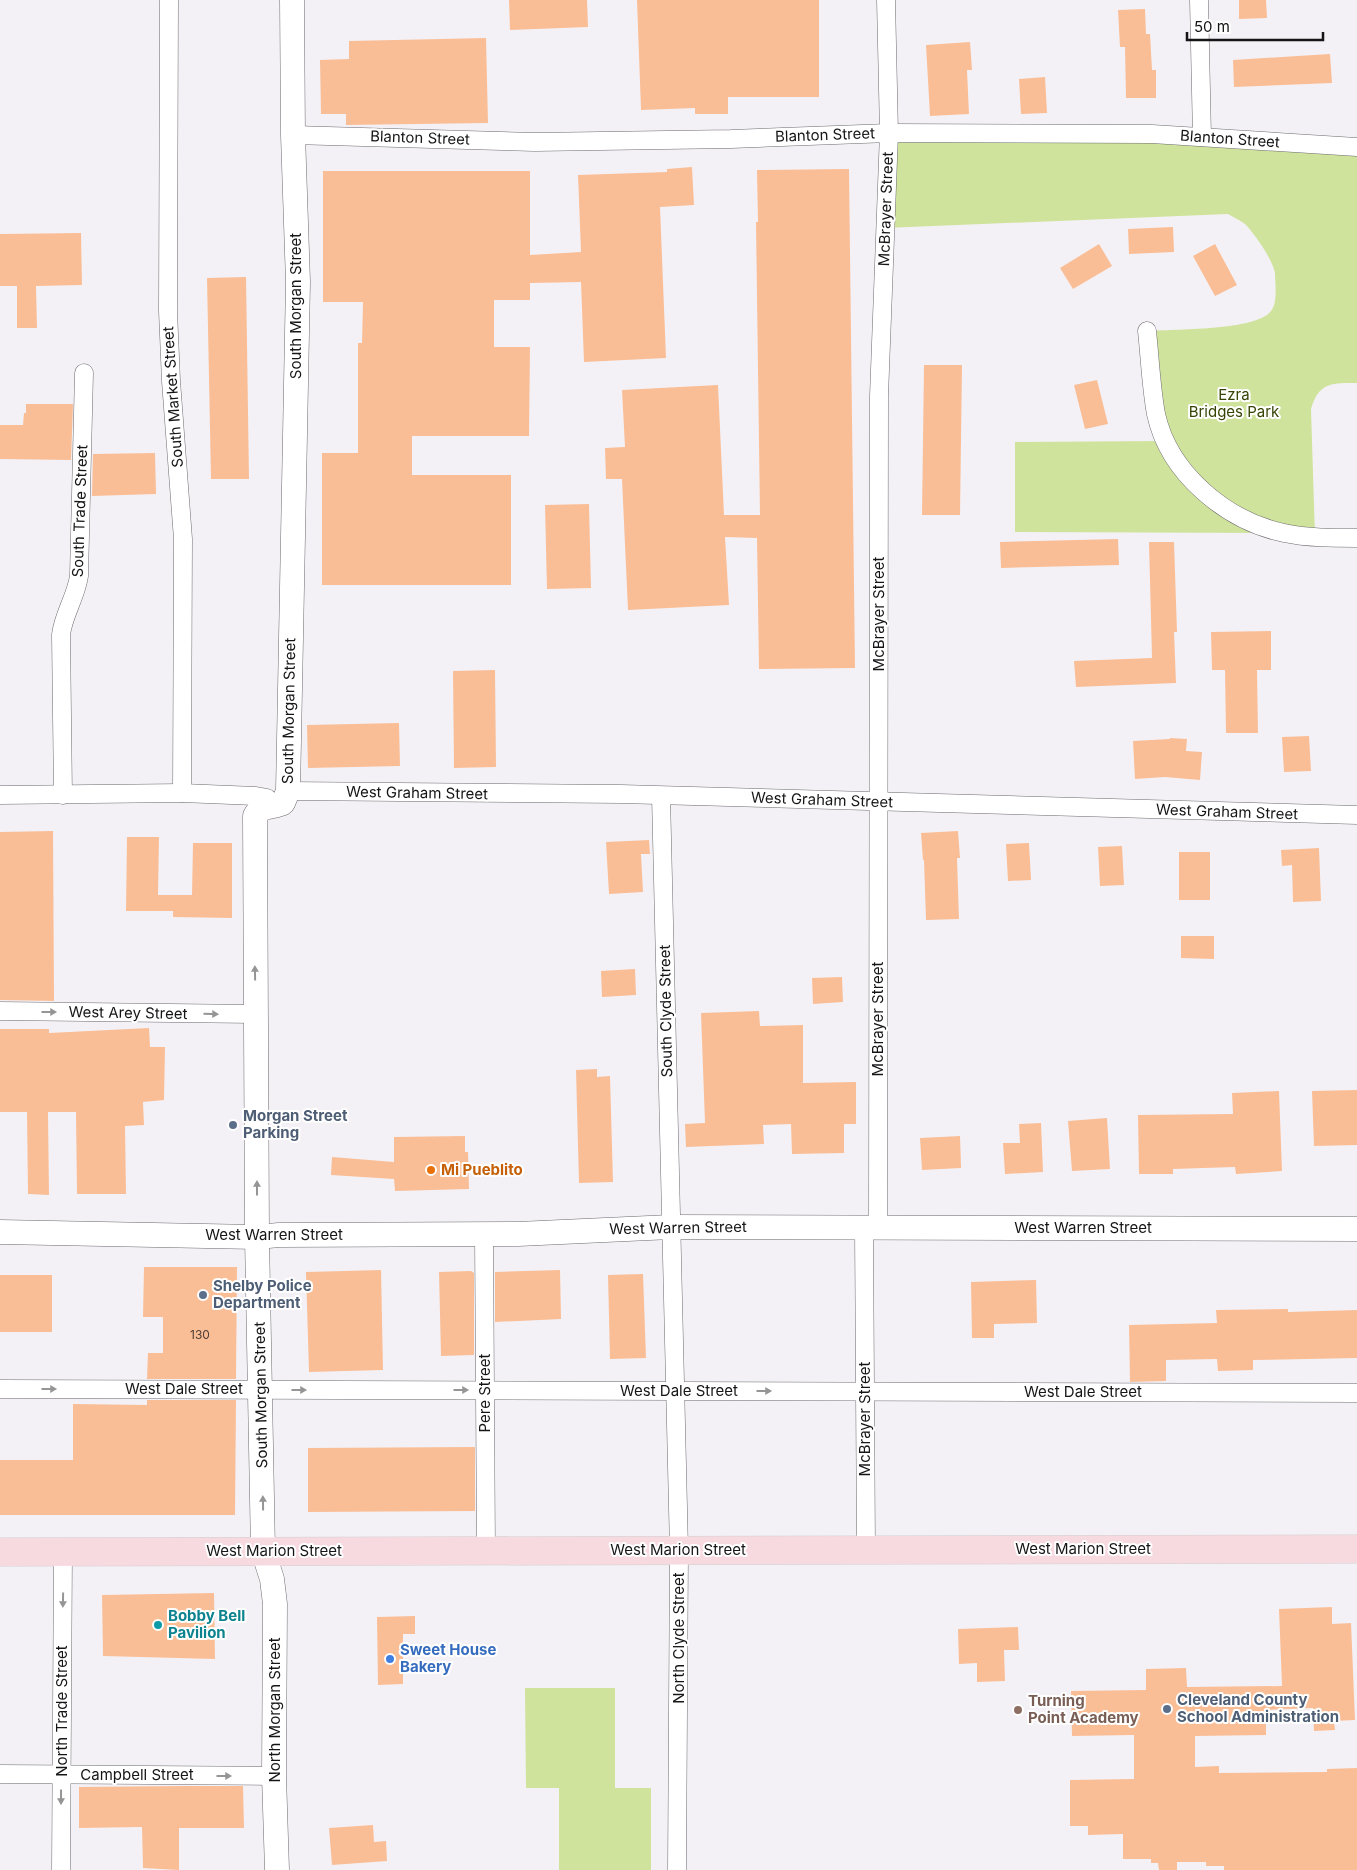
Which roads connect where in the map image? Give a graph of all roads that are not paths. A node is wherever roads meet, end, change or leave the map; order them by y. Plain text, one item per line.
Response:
1 (169, 0) edge
2 (292, 0) edge
3 (886, 0) edge
4 (1199, 0) edge
5 (889, 133) junction
6 (292, 135) junction
7 (1202, 137) junction
8 (1357, 147) edge
9 (1147, 331) dead end
10 (84, 373) dead end
11 (1357, 538) edge
12 (182, 793) junction
13 (0, 795) edge
14 (63, 795) junction
15 (662, 796) junction
16 (281, 799) junction
17 (878, 802) junction
18 (1357, 815) edge
19 (0, 1011) edge
20 (255, 1014) junction
21 (671, 1227) junction
22 (871, 1227) junction
23 (1357, 1229) edge
24 (0, 1232) edge
25 (484, 1234) junction
26 (257, 1237) junction
27 (0, 1389) edge
28 (261, 1390) junction
29 (486, 1390) junction
30 (675, 1391) junction
31 (865, 1391) junction
32 (1357, 1393) edge
33 (1357, 1549) edge
34 (679, 1550) junction
35 (866, 1550) junction
36 (63, 1551) junction
37 (264, 1551) junction
38 (486, 1551) junction
39 (0, 1552) edge
40 (0, 1774) edge
41 (62, 1774) junction
42 (274, 1776) junction
43 (61, 1870) edge
44 (277, 1870) edge
45 (677, 1870) edge

1 - 12 street, South Market Street
2 - 6 street, South Morgan Street
3 - 5 street, McBrayer Street
4 - 7 street
5 - 6 street, Blanton Street
5 - 7 street, Blanton Street
5 - 17 street, McBrayer Street
6 - 16 street, South Morgan Street
7 - 8 street, Blanton Street
9 - 11 street
10 - 14 street, South Trade Street
12 - 14 street, West Graham Street
12 - 16 street, West Graham Street
13 - 14 street, West Graham Street
15 - 16 street, West Graham Street
15 - 17 street, West Graham Street
15 - 21 street, South Clyde Street
20 -> 16 street, South Morgan Street
17 - 18 street, West Graham Street
17 - 22 street, McBrayer Street
19 -> 20 street, West Arey Street
26 -> 20 street, South Morgan Street
21 - 22 street, West Warren Street
21 - 25 street, West Warren Street
21 - 30 street, North Clyde Street
22 - 23 street, West Warren Street
22 - 31 street, McBrayer Street
24 - 26 street, West Warren Street
25 - 26 street, West Warren Street
25 - 29 street, Pere Street
26 - 28 street, South Morgan Street
27 -> 28 street, West Dale Street
28 -> 29 street, West Dale Street
37 -> 28 street, South Morgan Street
29 - 30 street, West Dale Street
29 - 38 street, Pere Street
30 -> 31 street, West Dale Street
30 - 34 street, North Clyde Street
31 - 32 street, West Dale Street
31 - 35 street, McBrayer Street
33 - 35 main road, West Marion Street
34 - 35 main road, West Marion Street
34 - 38 main road, West Marion Street
34 - 45 street, North Clyde Street
36 - 37 main road, West Marion Street
36 - 39 main road, West Marion Street
36 -> 41 street, North Trade Street
37 - 38 main road, West Marion Street
37 - 42 street, North Morgan Street
40 - 41 street, Campbell Street
41 -> 42 street, Campbell Street
41 -> 43 street, North Trade Street
42 - 44 street, North Morgan Street

